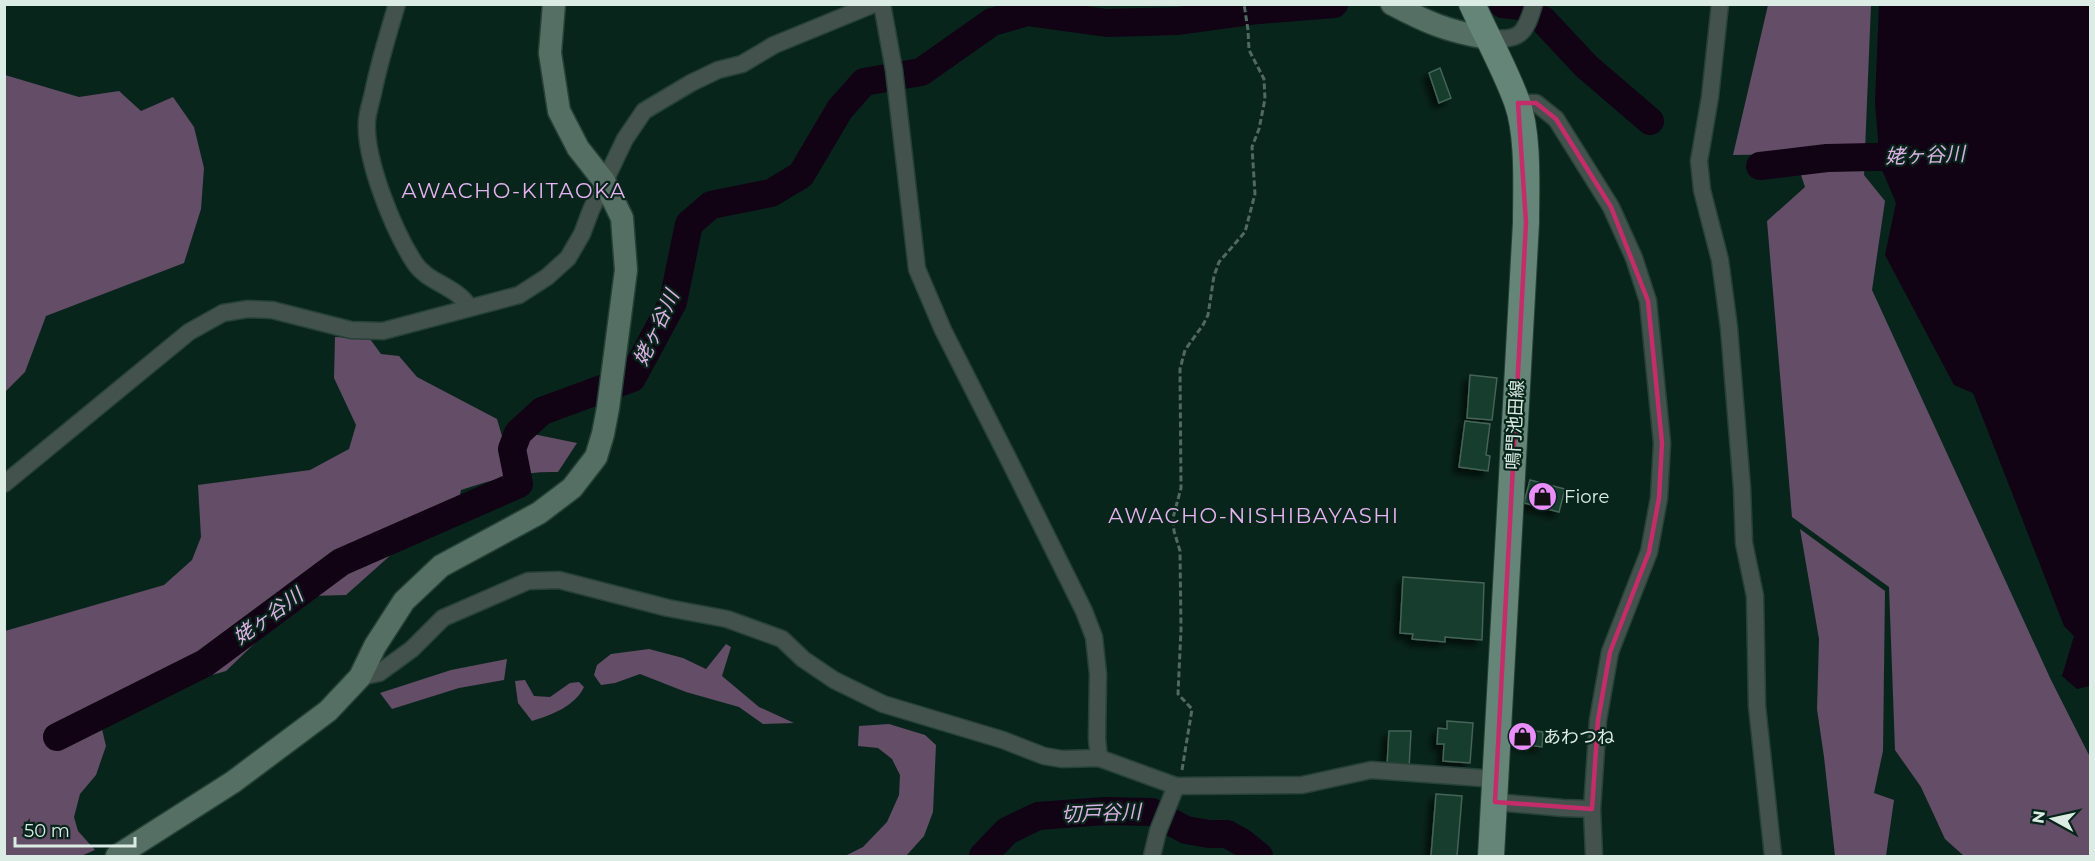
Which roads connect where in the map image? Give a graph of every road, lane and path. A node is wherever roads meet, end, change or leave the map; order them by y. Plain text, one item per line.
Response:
1 (397, 4) edge
2 (554, 4) edge
3 (874, 4) edge
4 (882, 4) edge
5 (1244, 4) edge
6 (1392, 4) edge
7 (1472, 4) edge
8 (1534, 4) edge
9 (1720, 4) edge
10 (1487, 38) junction
11 (1518, 103) junction
12 (604, 182) junction
13 (470, 307) junction
14 (4, 484) edge
15 (360, 677) junction
16 (1099, 758) junction
17 (1176, 786) junction
18 (1495, 790) junction
19 (1592, 809) junction
20 (117, 856) edge
21 (1152, 856) edge
22 (1491, 856) edge
23 (1594, 856) edge
24 (1773, 856) edge

1 - 13 street
2 - 12 street
3 - 12 street
4 - 16 street
5 - 17 path
6 - 10 street
7 - 10 main road, 鳴門池田線
8 - 10 street
9 - 24 street
10 - 11 main road, 鳴門池田線
11 - 18 main road, 鳴門池田線
11 - 19 street
12 - 13 street
12 - 15 street
13 - 14 street
15 - 16 street
15 - 20 street
16 - 17 street
17 - 18 street
17 - 21 street
18 - 19 street
18 - 22 main road, 鳴門池田線
19 - 23 street

